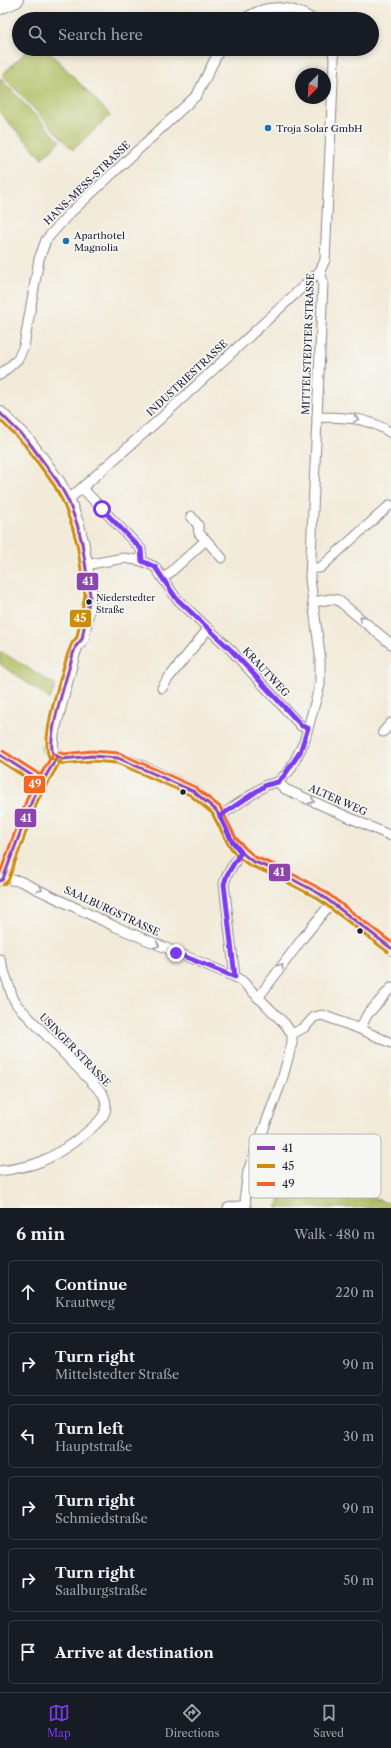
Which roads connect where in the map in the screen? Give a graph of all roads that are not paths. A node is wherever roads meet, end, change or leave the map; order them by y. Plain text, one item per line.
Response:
1 (16, 0) edge
2 (0, 7) edge
3 (254, 12) edge
4 (300, 12) edge
5 (216, 56) edge
6 (334, 56) edge
7 (320, 271) junction
8 (0, 375) edge
9 (0, 413) edge
10 (317, 417) junction
11 (391, 433) edge
12 (82, 488) junction
13 (68, 500) junction
14 (390, 505) edge
15 (191, 516) dead end
16 (206, 540) junction
17 (222, 558) dead end
18 (142, 561) junction
19 (85, 565) junction
20 (310, 568) junction
21 (163, 579) junction
22 (313, 602) junction
23 (208, 629) junction
24 (391, 644) edge
25 (162, 688) dead end
26 (391, 723) edge
27 (308, 728) junction
28 (383, 732) dead end
29 (0, 755) edge
30 (57, 757) junction
31 (42, 782) junction
32 (278, 782) junction
33 (220, 816) junction
34 (391, 836) edge
35 (241, 852) junction
36 (1, 880) edge
37 (332, 902) junction
38 (391, 948) edge
39 (0, 959) edge
40 (235, 977) junction
41 (391, 988) edge
42 (258, 998) junction
43 (360, 1029) junction
44 (292, 1034) junction
45 (391, 1043) edge
46 (262, 1134) edge
47 (249, 1168) edge
48 (0, 1171) edge
49 (246, 1206) edge
50 (228, 1208) edge

1 - 2 main road
3 - 4 street
5 - 8 street, HANS-MESS-STRASSE
6 - 7 street, MITTELSTEDTER STRASSE
7 - 10 street, MITTELSTEDTER STRASSE
7 - 12 street, INDUSTRIESTRASSE
9 - 13 street
10 -> 11 street
10 - 20 street, MITTELSTEDTER STRASSE
12 - 13 street, INDUSTRIESTRASSE
12 - 18 street
13 - 19 street
14 - 20 street
15 - 16 street
16 - 17 street
16 - 21 street
18 - 19 street, KRAUTWEG
18 - 21 street, KRAUTWEG
19 - 30 street
20 - 22 street, MITTELSTEDTER STRASSE
21 - 23 street, KRAUTWEG
24 -> 22 street
22 - 27 street, MITTELSTEDTER STRASSE
23 - 25 street
23 - 27 street, KRAUTWEG
26 - 28 street
27 - 32 street, MITTELSTEDTER STRASSE
29 - 31 street
30 - 31 street
30 - 33 street
31 - 36 street
32 - 33 street, MITTELSTEDTER STRASSE
32 -> 34 street, ALTER WEG
33 - 35 street
35 - 37 street
35 - 40 street
36 -> 40 street, SAALBURGSTRASSE
37 - 38 street
42 -> 37 street
39 - 48 street, USINGER STRASSE
40 - 42 street, SAALBURGSTRASSE
41 - 43 street
42 - 44 street, SAALBURGSTRASSE
43 - 44 street
43 - 45 street
44 - 46 street
47 - 49 street
49 - 50 street

